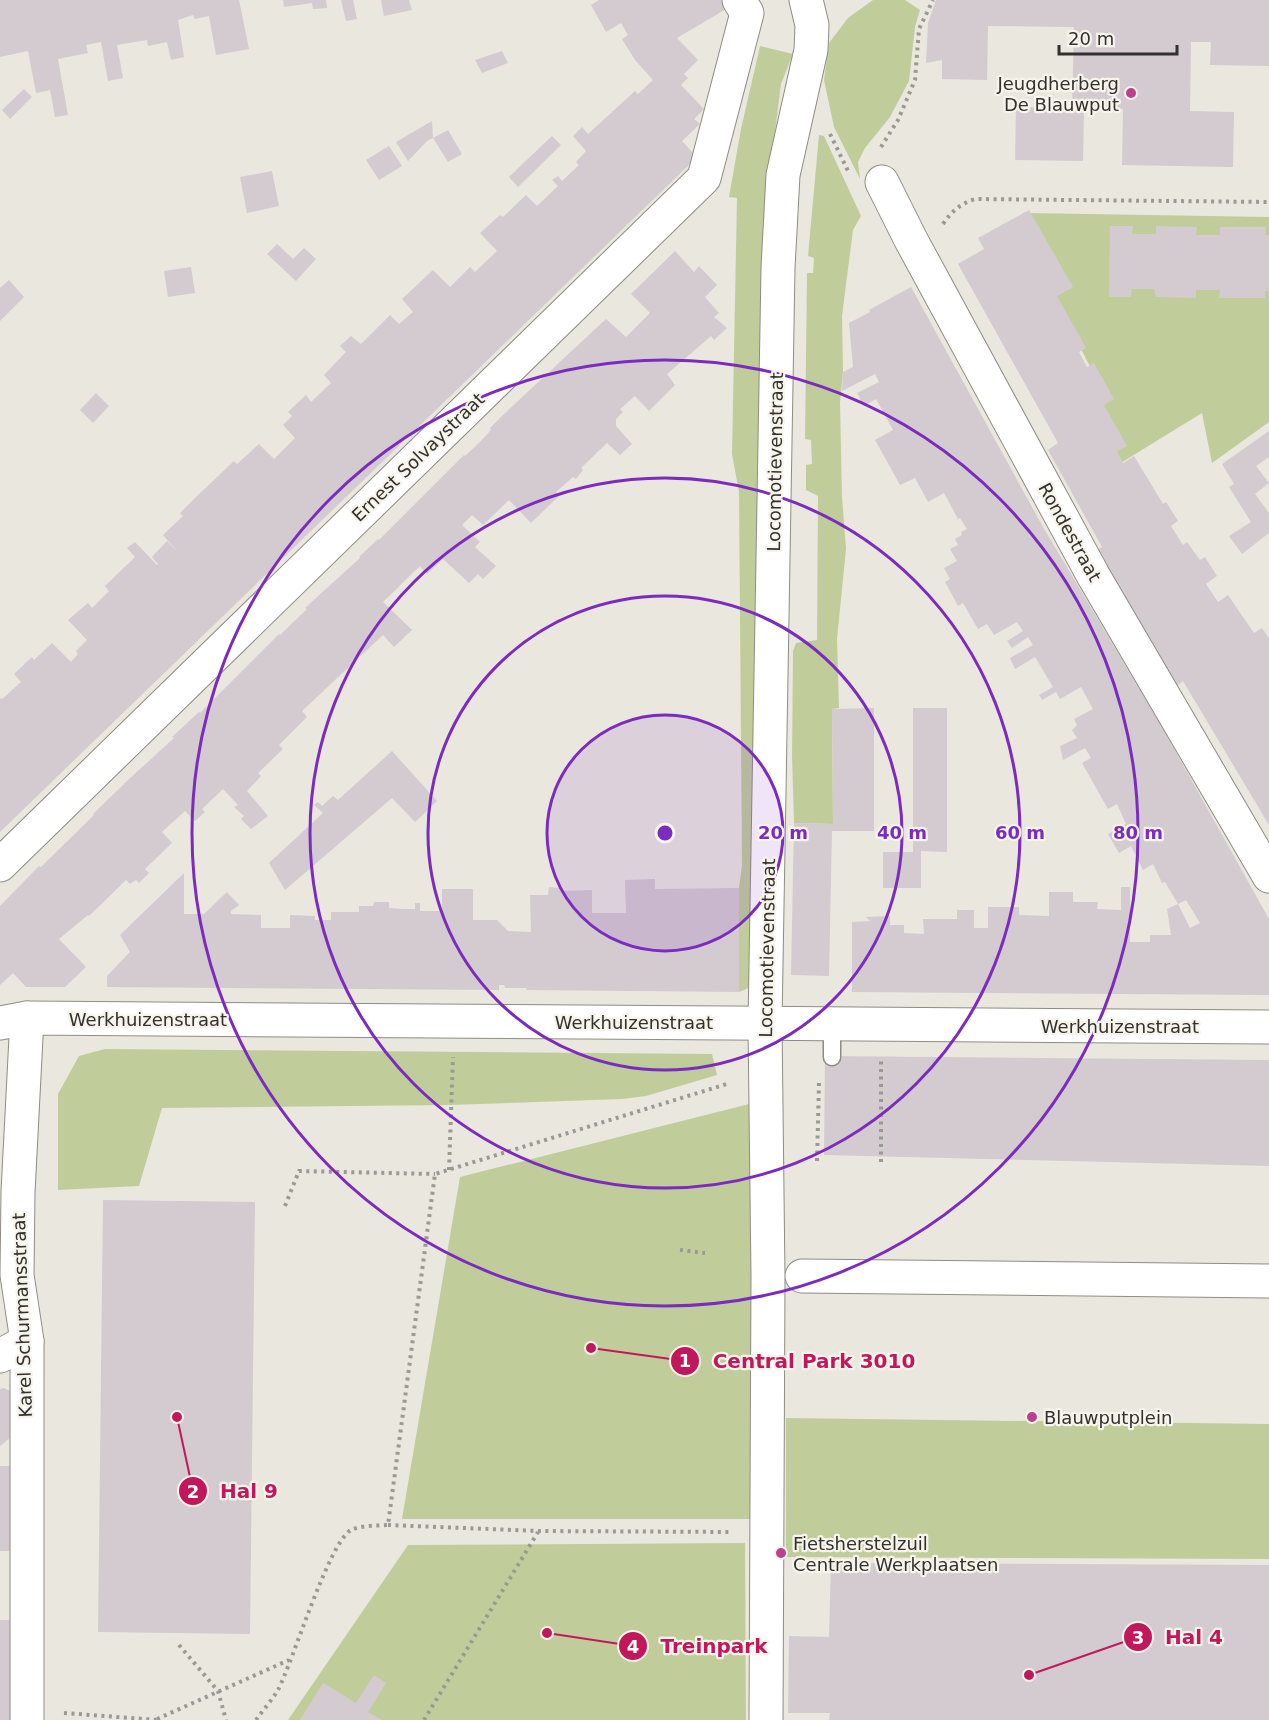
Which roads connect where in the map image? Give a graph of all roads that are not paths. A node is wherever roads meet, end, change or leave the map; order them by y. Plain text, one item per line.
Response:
1 (740, 0) edge
2 (806, 0) edge
3 (882, 182) road end
4 (0, 865) edge
5 (1269, 876) edge
6 (14, 1021) edge
7 (765, 1023) junction
8 (826, 1024) junction
9 (1269, 1027) edge
10 (832, 1057) dead end
11 (0, 1240) edge
12 (17, 1275) junction
13 (802, 1276) dead end
14 (1269, 1281) edge
15 (14, 1349) edge
16 (27, 1715) edge
17 (766, 1720) edge

1 - 4 street, Ernest Solvaystraat
2 - 7 street, Locomotievenstraat
3 - 5 street, Rondestraat
6 - 7 street, Werkhuizenstraat
6 - 12 street, Karel Schurmansstraat
7 - 8 street, Werkhuizenstraat
7 - 17 street, Locomotievenstraat
8 - 9 street, Werkhuizenstraat
8 - 10 lane
11 - 12 street
12 - 15 street, Karel Schurmansstraat
13 - 14 street
15 - 16 street, Karel Schurmansstraat

